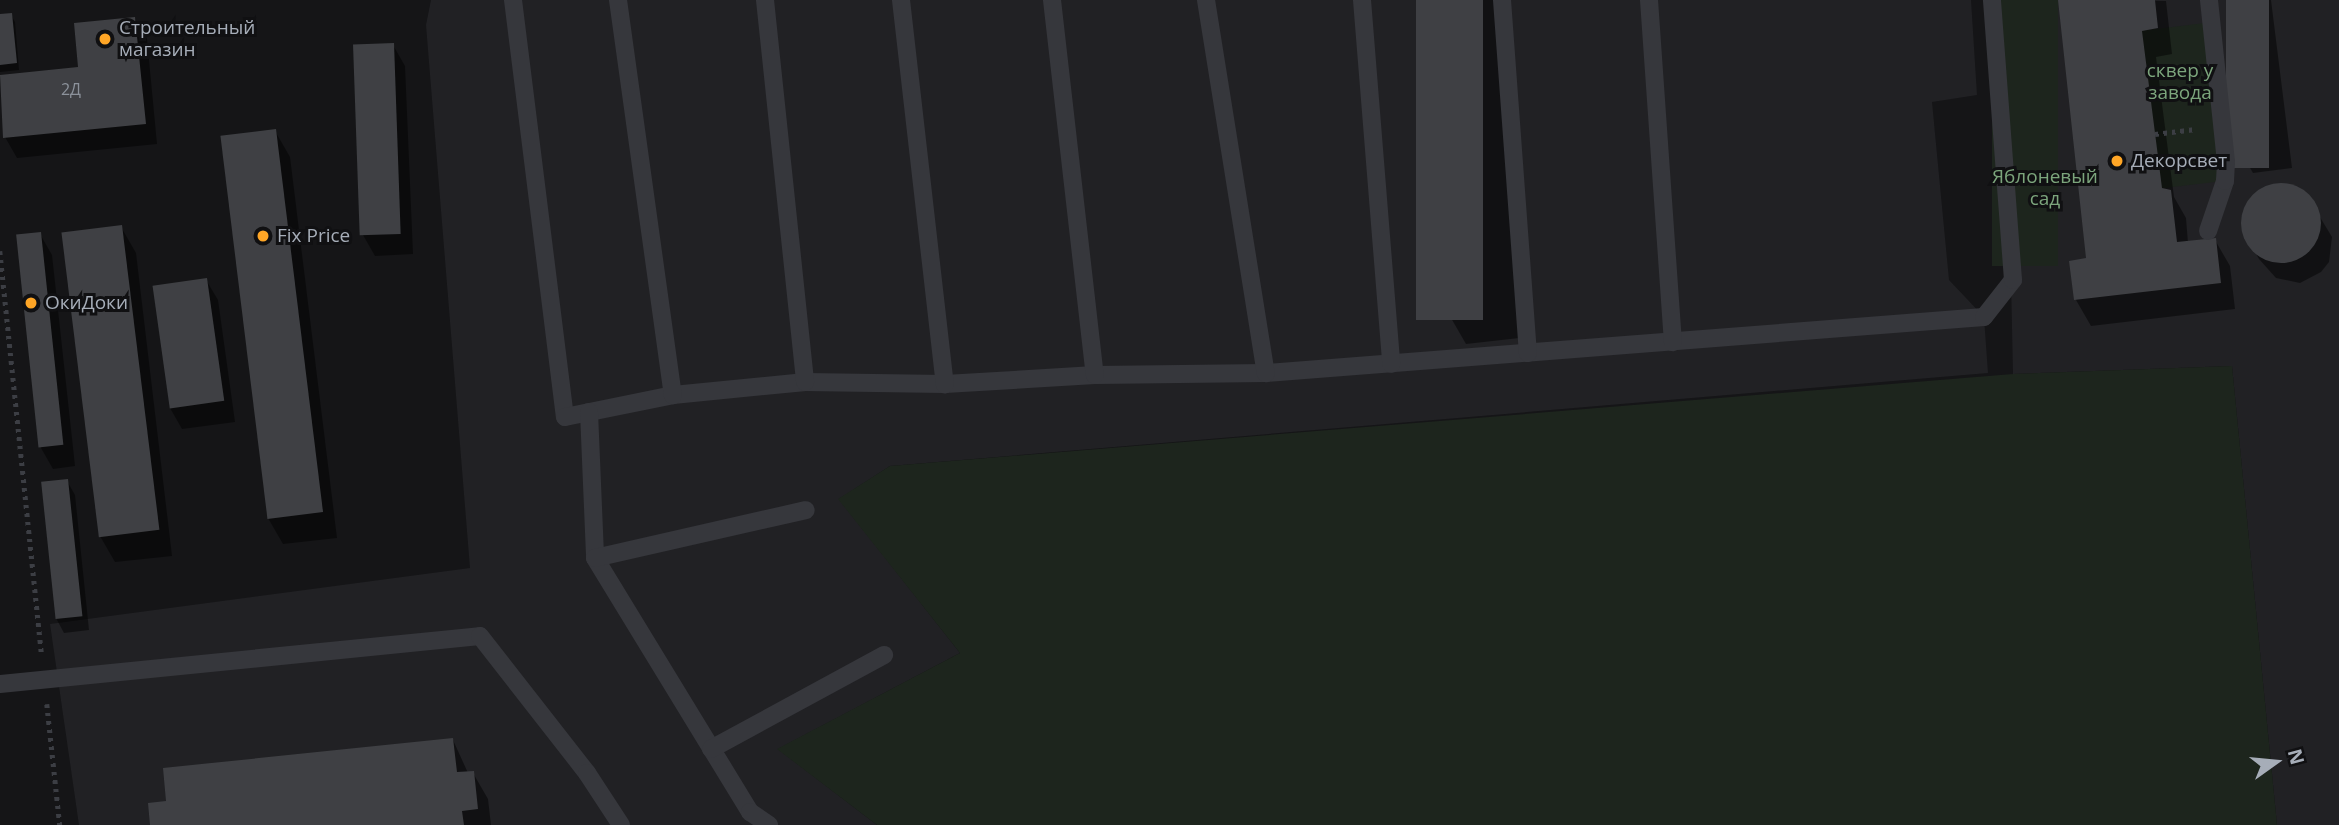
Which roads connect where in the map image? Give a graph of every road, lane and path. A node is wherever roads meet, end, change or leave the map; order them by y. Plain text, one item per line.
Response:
1 (513, 0) edge
2 (618, 0) edge
3 (765, 0) edge
4 (901, 0) edge
5 (1052, 0) edge
6 (1206, 0) edge
7 (1362, 0) edge
8 (1503, 0) edge
9 (1649, 0) edge
10 (1992, 0) edge
11 (2209, 0) edge
12 (2222, 127) junction
13 (2155, 134) dead end
14 (2208, 231) dead end
15 (0, 251) edge
16 (1673, 342) junction
17 (1528, 353) junction
18 (1391, 364) junction
19 (1266, 373) junction
20 (1095, 375) junction
21 (805, 382) junction
22 (945, 384) junction
23 (673, 395) junction
24 (589, 412) junction
25 (806, 510) dead end
26 (595, 558) junction
27 (884, 655) dead end
28 (43, 661) dead end
29 (0, 684) edge
30 (47, 702) dead end
31 (711, 749) junction
32 (60, 825) edge
33 (621, 825) edge
34 (769, 825) edge

1 - 24 lane
2 - 23 lane
3 - 21 lane
4 - 22 lane
5 - 20 lane
6 - 19 lane
7 - 18 lane
8 - 17 lane
9 - 16 lane
10 - 16 lane
11 - 12 lane
12 - 13 path
12 - 14 lane
15 - 28 path
16 - 17 lane
17 - 18 lane
18 - 19 lane
19 - 20 lane
20 - 22 lane
21 - 22 lane
21 - 23 lane
23 - 24 lane
24 - 26 lane
25 - 26 lane
26 - 31 lane
27 - 31 lane
29 - 33 lane
30 - 32 path
31 - 34 lane

